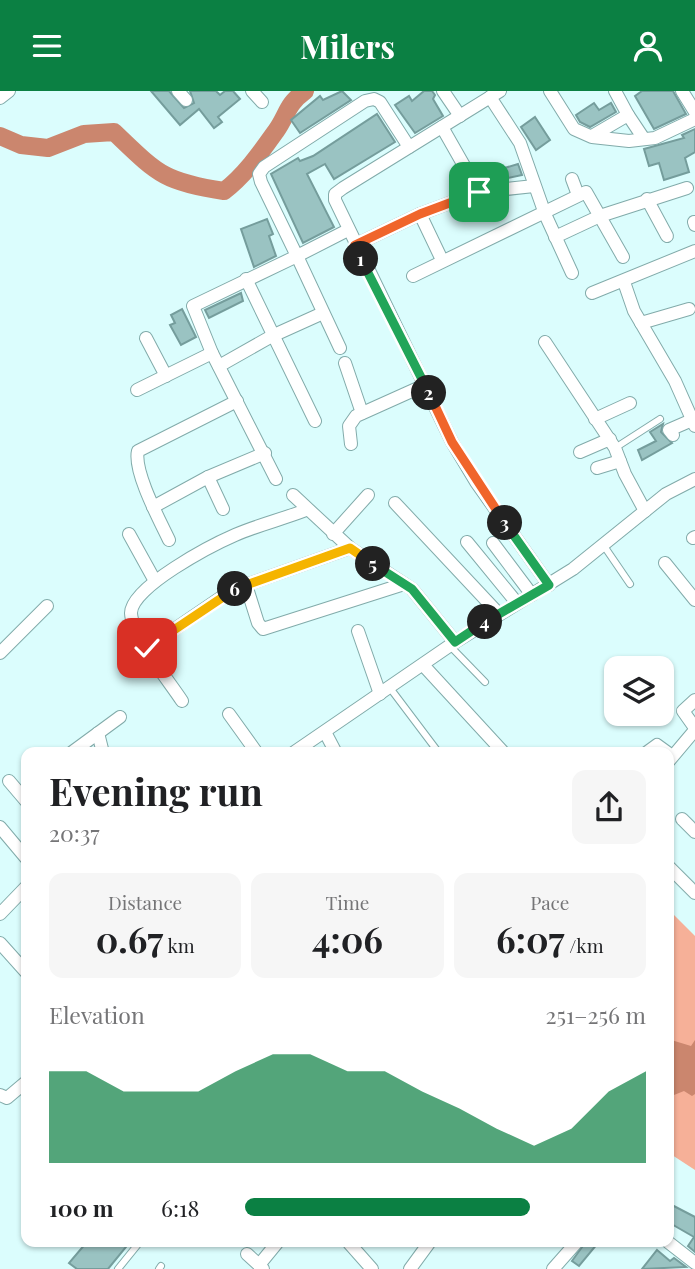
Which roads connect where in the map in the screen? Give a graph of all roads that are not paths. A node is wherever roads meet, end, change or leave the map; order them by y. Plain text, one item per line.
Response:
1 (9, 91) edge
2 (252, 91) edge
3 (443, 91) edge
4 (550, 91) edge
5 (615, 91) edge
6 (682, 91) edge
7 (495, 94) edge
8 (0, 98) edge
9 (262, 102) dead end
10 (695, 112) edge
11 (628, 115) junction
12 (460, 116) junction
13 (695, 119) edge
14 (442, 127) junction
15 (592, 137) junction
16 (644, 139) junction
17 (408, 147) junction
18 (572, 179) dead end
19 (534, 186) junction
20 (687, 188) dead end
21 (479, 192) junction
22 (578, 195) junction
23 (647, 199) junction
24 (420, 214) junction
25 (545, 214) junction
26 (600, 216) junction
27 (348, 230) junction
28 (667, 236) dead end
29 (555, 237) junction
30 (355, 245) junction
31 (695, 251) edge
32 (297, 256) junction
33 (622, 257) dead end
34 (442, 260) junction
35 (572, 273) dead end
36 (414, 276) dead end
37 (246, 279) junction
38 (624, 282) junction
39 (592, 293) dead end
40 (689, 309) dead end
41 (323, 313) junction
42 (641, 323) junction
43 (272, 336) junction
44 (146, 338) dead end
45 (545, 342) dead end
46 (340, 348) dead end
47 (212, 353) junction
48 (345, 363) dead end
49 (219, 366) junction
50 (166, 376) junction
51 (425, 385) junction
52 (137, 390) dead end
53 (237, 401) junction
54 (630, 403) dead end
55 (362, 413) junction
56 (595, 419) junction
57 (660, 419) dead end
58 (315, 421) dead end
59 (694, 424) edge
60 (673, 435) dead end
61 (612, 443) junction
62 (351, 444) dead end
63 (580, 452) dead end
64 (265, 453) junction
65 (620, 461) junction
66 (597, 468) dead end
67 (208, 477) junction
68 (276, 479) dead end
69 (695, 479) edge
70 (293, 495) dead end
71 (369, 495) dead end
72 (395, 503) dead end
73 (153, 507) junction
74 (223, 509) dead end
75 (306, 510) junction
76 (645, 511) junction
77 (129, 534) dead end
78 (333, 534) junction
79 (169, 540) dead end
80 (467, 542) dead end
81 (493, 543) dead end
82 (604, 546) junction
83 (350, 548) junction
84 (665, 563) dead end
85 (155, 581) junction
86 (404, 584) junction
87 (629, 584) dead end
88 (246, 585) junction
89 (549, 585) junction
90 (532, 595) junction
91 (695, 600) edge
92 (517, 603) junction
93 (47, 606) dead end
94 (499, 614) junction
95 (358, 631) dead end
96 (452, 644) junction
97 (147, 648) junction
98 (0, 653) edge
99 (424, 666) junction
100 (485, 682) dead end
101 (385, 691) junction
102 (695, 700) edge
103 (182, 701) dead end
104 (229, 714) dead end
105 (120, 717) dead end
106 (695, 729) edge
107 (325, 732) junction
108 (98, 733) junction
109 (83, 747) edge
110 (102, 747) edge
111 (253, 747) edge
112 (302, 747) edge
113 (333, 747) edge
114 (434, 747) edge
115 (498, 747) edge
116 (674, 752) edge
117 (9, 781) dead end
118 (21, 795) edge
119 (682, 819) dead end
120 (0, 827) edge
121 (695, 832) edge
122 (21, 852) edge
123 (674, 872) edge
124 (695, 893) edge
125 (21, 898) edge
126 (0, 914) edge
127 (0, 943) edge
128 (21, 966) edge
129 (21, 1086) edge
130 (0, 1095) edge
131 (136, 1247) edge
132 (274, 1247) edge
133 (353, 1247) edge
134 (426, 1247) edge
135 (572, 1247) edge
136 (673, 1247) edge
137 (247, 1254) dead end
138 (261, 1267) edge
139 (694, 1267) edge
140 (118, 1269) edge
141 (372, 1269) edge
142 (410, 1269) edge
143 (553, 1269) edge

1 - 8 street
2 - 9 street
3 - 12 street
4 - 15 street
5 - 11 street
6 - 10 street
7 - 12 street
7 - 19 street
11 - 15 street
11 - 16 street
12 - 14 street
13 - 16 street
14 - 17 street
14 - 21 street
15 - 16 street
17 - 27 street
17 - 32 street
18 - 22 street
19 - 21 street
19 - 25 street
20 - 23 street
21 - 24 street
22 - 25 street
22 - 26 street
23 - 26 street
23 - 28 street
24 - 30 street
24 - 34 street
25 - 29 street
25 - 34 street
26 - 29 street
26 - 33 street
27 - 30 street
27 - 32 street
29 - 35 street
30 - 51 street
31 - 38 street
32 - 37 street
32 - 41 street
34 - 36 street
37 - 43 street
37 - 47 street
38 - 39 street
38 - 42 street
40 - 42 street
41 - 43 street
41 - 46 street
42 - 59 street
43 - 49 street
43 - 58 street
44 - 50 street
45 - 56 street
47 - 49 street
47 - 50 street
48 - 55 street
49 - 53 street
50 - 52 street
51 - 55 street
51 - 89 street
53 - 64 street
53 - 73 street
54 - 56 street
55 - 62 street
56 - 61 street
57 - 61 lane
59 - 60 street
61 - 63 street
61 - 65 street
64 - 67 street
64 - 68 street
65 - 66 street
65 - 76 street
67 - 73 street
67 - 74 street
69 - 76 street
70 - 75 street
71 - 78 street
72 - 94 street
73 - 79 street
75 - 78 street
75 - 85 street
76 - 82 street
77 - 85 street
78 - 83 street
80 - 92 street
81 - 90 street
82 - 87 lane
82 - 89 street
83 - 86 street
83 - 88 street
84 - 91 street
85 - 97 street
86 - 88 street
86 - 96 street
88 - 97 street
89 - 90 street
90 - 92 street
92 - 94 street
93 - 98 street
94 - 96 street
95 - 101 street
96 - 99 street
96 - 100 lane
97 - 103 street
99 - 101 street
99 - 115 street
101 - 107 street
101 - 114 lane
102 - 106 street
104 - 111 street
105 - 108 street
106 - 116 street
107 - 112 street
107 - 113 street
108 - 109 street
108 - 110 street
117 - 118 street
119 - 121 street
120 - 122 street
123 - 124 street
125 - 126 street
127 - 128 street
129 - 130 street
131 - 140 lane
132 - 138 street
133 - 141 street
134 - 142 street
135 - 143 street
136 - 139 street
137 - 138 street

